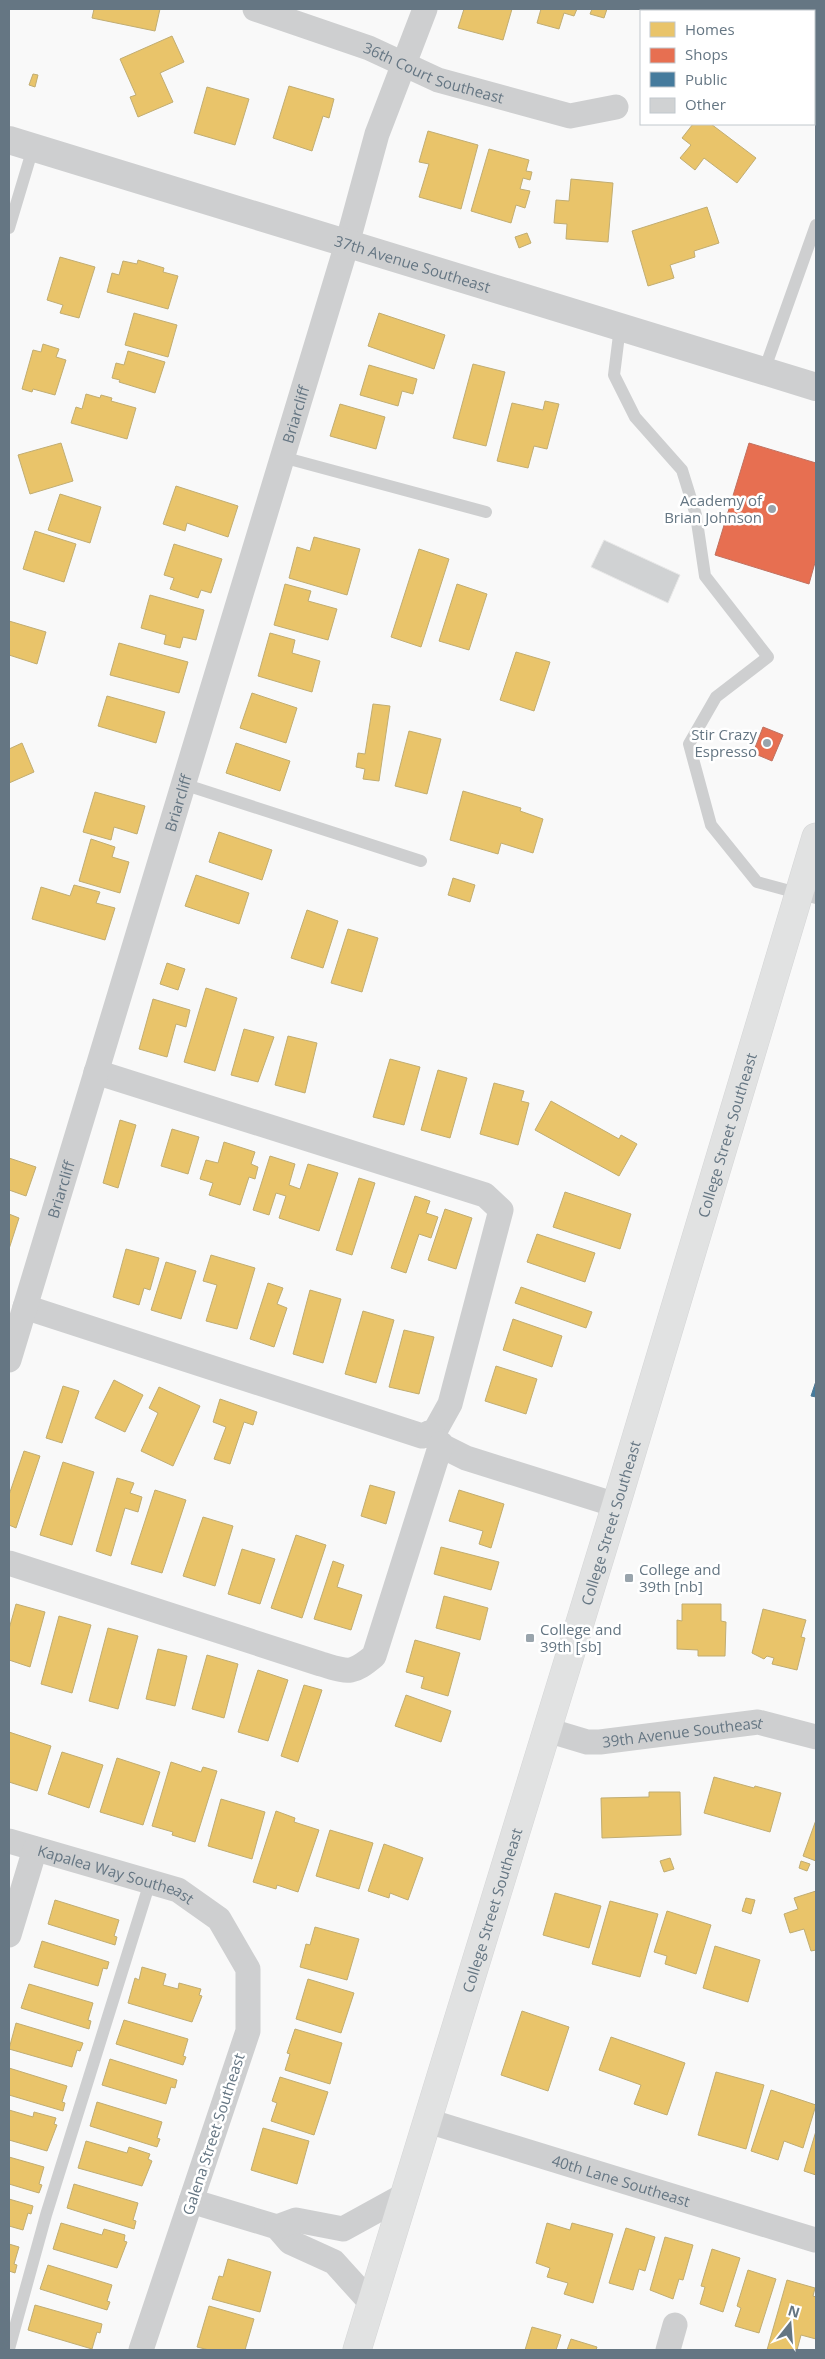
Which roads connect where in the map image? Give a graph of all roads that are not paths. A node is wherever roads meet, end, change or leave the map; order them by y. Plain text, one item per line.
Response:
1 (256, 9) edge
2 (425, 9) edge
3 (405, 65) junction
4 (616, 107) dead end
5 (21, 144) edge
6 (816, 225) edge
7 (9, 228) edge
8 (347, 244) junction
9 (620, 327) junction
10 (764, 371) junction
11 (816, 387) edge
12 (282, 457) junction
13 (486, 512) dead end
14 (183, 784) junction
15 (816, 837) edge
16 (421, 861) dead end
17 (808, 896) edge
18 (96, 1072) junction
19 (25, 1307) junction
20 (9, 1360) edge
21 (435, 1439) junction
22 (616, 1505) junction
23 (9, 1563) edge
24 (547, 1730) junction
25 (816, 1737) edge
26 (9, 1841) edge
27 (35, 1849) junction
28 (150, 1882) junction
29 (219, 1919) joint
30 (9, 1934) edge
31 (428, 2121) junction
32 (403, 2196) junction
33 (191, 2201) junction
34 (277, 2227) junction
35 (815, 2240) dead end
36 (371, 2303) junction
37 (675, 2325) dead end
38 (9, 2349) edge
39 (141, 2350) edge
40 (356, 2350) edge
41 (668, 2350) edge

1 - 3 street, 36th Court Southeast
2 - 3 street, Briarcliff
3 - 4 street, 36th Court Southeast
3 - 8 street, Briarcliff
5 - 7 lane
5 - 8 street, 37th Avenue Southeast
6 - 10 lane
8 - 9 street, 37th Avenue Southeast
8 - 12 street, Briarcliff
9 - 10 street, 37th Avenue Southeast
9 - 17 lane
10 - 11 street, 37th Avenue Southeast
12 - 13 lane
12 - 14 street, Briarcliff
14 - 16 lane
14 - 18 street, Briarcliff
15 - 17 main road, College Street Southeast
17 - 22 main road, College Street Southeast
18 - 19 street, Briarcliff
18 - 21 street
19 - 20 street, Briarcliff
19 - 21 street
21 - 22 street
21 - 23 street
22 - 24 main road, College Street Southeast
24 - 25 street, 39th Avenue Southeast
24 - 31 main road, College Street Southeast
26 - 27 street, Kapalea Way Southeast
27 - 28 street, Kapalea Way Southeast
27 - 30 street
28 - 29 street, Kapalea Way Southeast
28 - 38 lane
29 - 33 street, Galena Street Southeast
31 - 32 main road, College Street Southeast
31 - 35 street, 40th Lane Southeast
32 - 34 street
32 - 36 main road, College Street Southeast
33 - 34 street
33 - 39 street, Galena Street Southeast
34 - 36 street
36 - 40 main road, College Street Southeast
37 - 41 street

